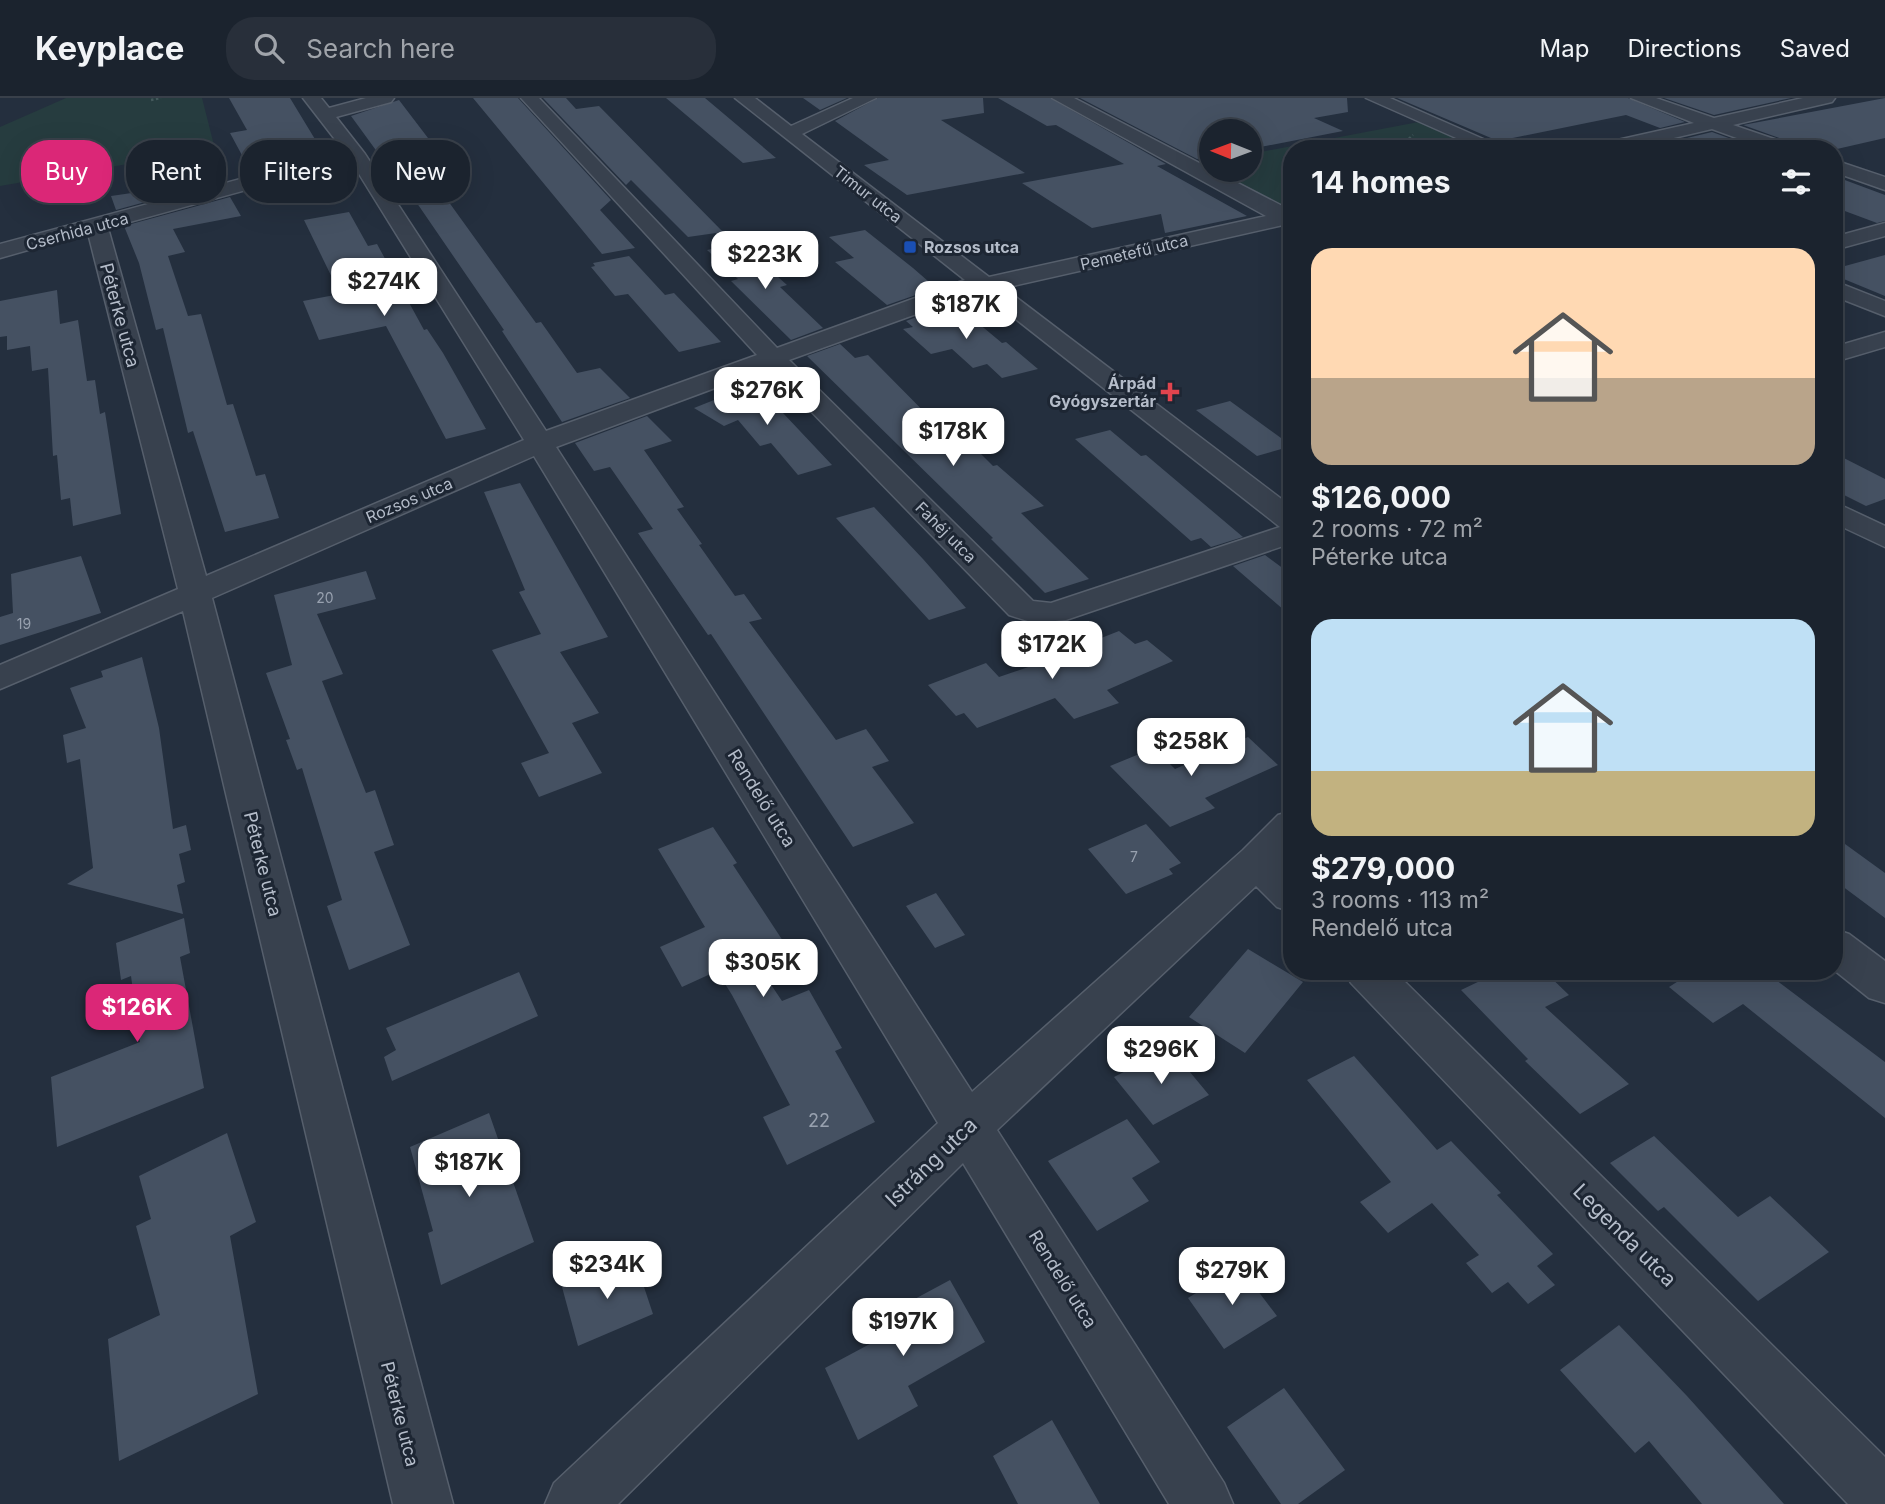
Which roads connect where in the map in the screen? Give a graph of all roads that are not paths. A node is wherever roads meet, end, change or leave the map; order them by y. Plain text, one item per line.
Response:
1 (385, 98) edge
2 (530, 98) edge
3 (744, 98) edge
4 (867, 98) edge
5 (1060, 98) edge
6 (1375, 98) edge
7 (1640, 98) edge
8 (1826, 98) edge
9 (318, 106) edge
10 (1714, 124) junction
11 (789, 132) junction
12 (344, 140) edge
13 (1476, 140) edge
14 (1642, 140) edge
15 (1760, 140) edge
16 (357, 157) edge
17 (1843, 169) edge
18 (1885, 184) edge
19 (240, 187) edge
20 (1283, 216) edge
21 (1283, 220) edge
22 (97, 226) junction
23 (1885, 229) edge
24 (1843, 241) edge
25 (0, 251) edge
26 (983, 284) junction
27 (1843, 292) edge
28 (1885, 309) edge
29 (1885, 339) edge
30 (1843, 352) edge
31 (775, 360) junction
32 (540, 443) junction
33 (1283, 515) edge
34 (1843, 516) edge
35 (1283, 536) edge
36 (1885, 538) edge
37 (195, 593) junction
38 (0, 678) edge
39 (1283, 834) edge
40 (1257, 861) junction
41 (1283, 887) edge
42 (1843, 953) edge
43 (1375, 980) edge
44 (1885, 985) edge
45 (968, 1126) junction
46 (1885, 1499) edge
47 (423, 1504) edge
48 (575, 1504) edge
49 (1203, 1504) edge

1 - 9 street
2 - 31 street, Fahéj utca
3 - 11 street, Timur utca
4 - 11 street
5 - 20 street
6 - 13 street
7 - 10 street
8 - 10 street
9 - 12 street, Rendelő utca
10 - 14 street
10 - 15 street
11 - 26 street, Timur utca
16 - 32 street, Rendelő utca
17 - 18 street
19 - 22 street, Cserhida utca
21 - 26 street, Pemetefű utca
22 - 25 street, Cserhida utca
22 - 37 street, Péterke utca
23 - 24 street
26 - 31 street, Rozsos utca
26 - 33 street, Timur utca
27 - 28 street
29 - 30 street
31 - 32 street, Rozsos utca
31 - 35 street, Fahéj utca
32 - 37 street, Rozsos utca
32 - 45 street, Rendelő utca
34 - 36 street
37 - 38 street, Rozsos utca
37 - 47 street, Péterke utca
39 - 40 street, Istráng utca
40 - 41 street
40 - 45 street, Istráng utca
42 - 44 street
43 - 46 street, Legenda utca
45 - 48 street, Istráng utca
45 - 49 street, Rendelő utca

